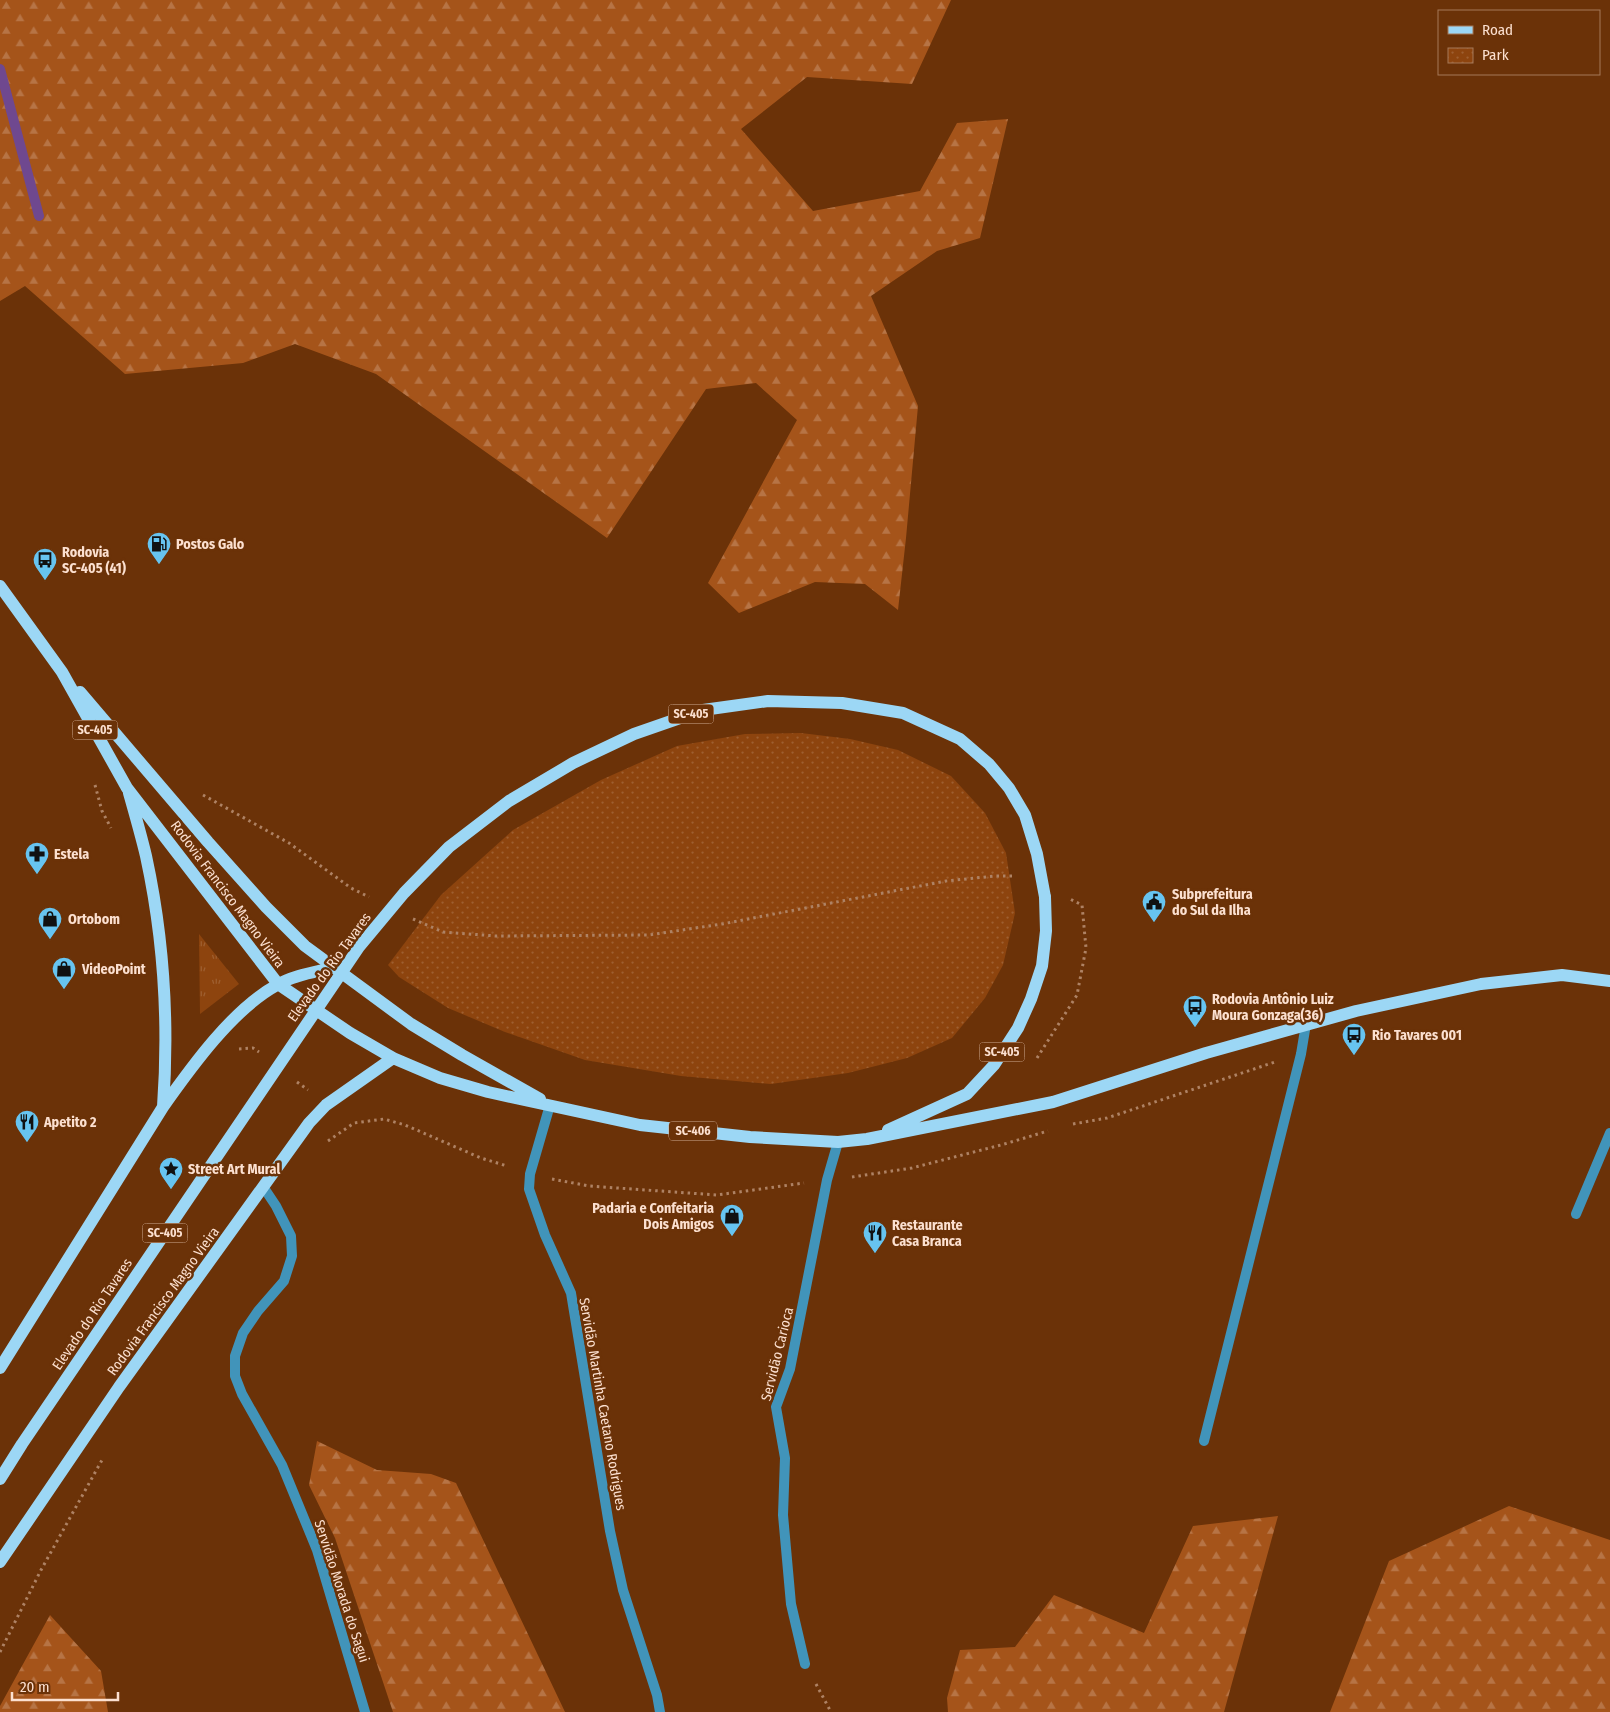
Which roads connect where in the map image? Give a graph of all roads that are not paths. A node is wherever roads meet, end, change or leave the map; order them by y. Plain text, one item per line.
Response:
1 (0, 586) edge
2 (62, 672) junction
3 (128, 788) junction
4 (335, 967) junction
5 (1610, 982) edge
6 (278, 984) junction
7 (1306, 1024) junction
8 (393, 1058) junction
9 (550, 1105) junction
10 (163, 1107) junction
11 (1610, 1133) edge
12 (867, 1139) junction
13 (838, 1142) junction
14 (264, 1188) junction
15 (1576, 1214) dead end
16 (0, 1368) edge
17 (1204, 1441) dead end
18 (0, 1479) edge
19 (0, 1562) edge
20 (805, 1664) road end
21 (366, 1712) edge
22 (660, 1712) edge

1 - 2 main road, Rodovia Francisco Magno Vieira / SC-405
2 - 3 main road, Rodovia Francisco Magno Vieira / SC-405
2 - 4 main road, Rodovia Francisco Magno Vieira / SC-405
3 - 6 main road, Rodovia Francisco Magno Vieira / SC-405
3 - 10 main road
4 - 6 main road
4 - 9 main road, Rodovia Francisco Magno Vieira
5 - 7 main road, SC-406
6 - 8 main road, SC-406
6 - 10 main road, Rodovia Francisco Magno Vieira
7 - 12 main road, SC-406
7 - 17 lane
8 - 9 main road, SC-406
8 - 14 main road, Rodovia Francisco Magno Vieira
9 - 13 main road, SC-406
9 - 22 lane, Servidão Martinha Caetano Rodrigues
10 - 16 main road, Rodovia Francisco Magno Vieira
11 - 15 lane
12 - 13 main road, SC-406
12 - 18 main road, Elevado do Rio Tavares / SC-405, bridge
13 - 20 lane, Servidão Carioca
14 - 19 main road, Rodovia Francisco Magno Vieira
14 - 21 lane, Servidão Morada do Sagui

